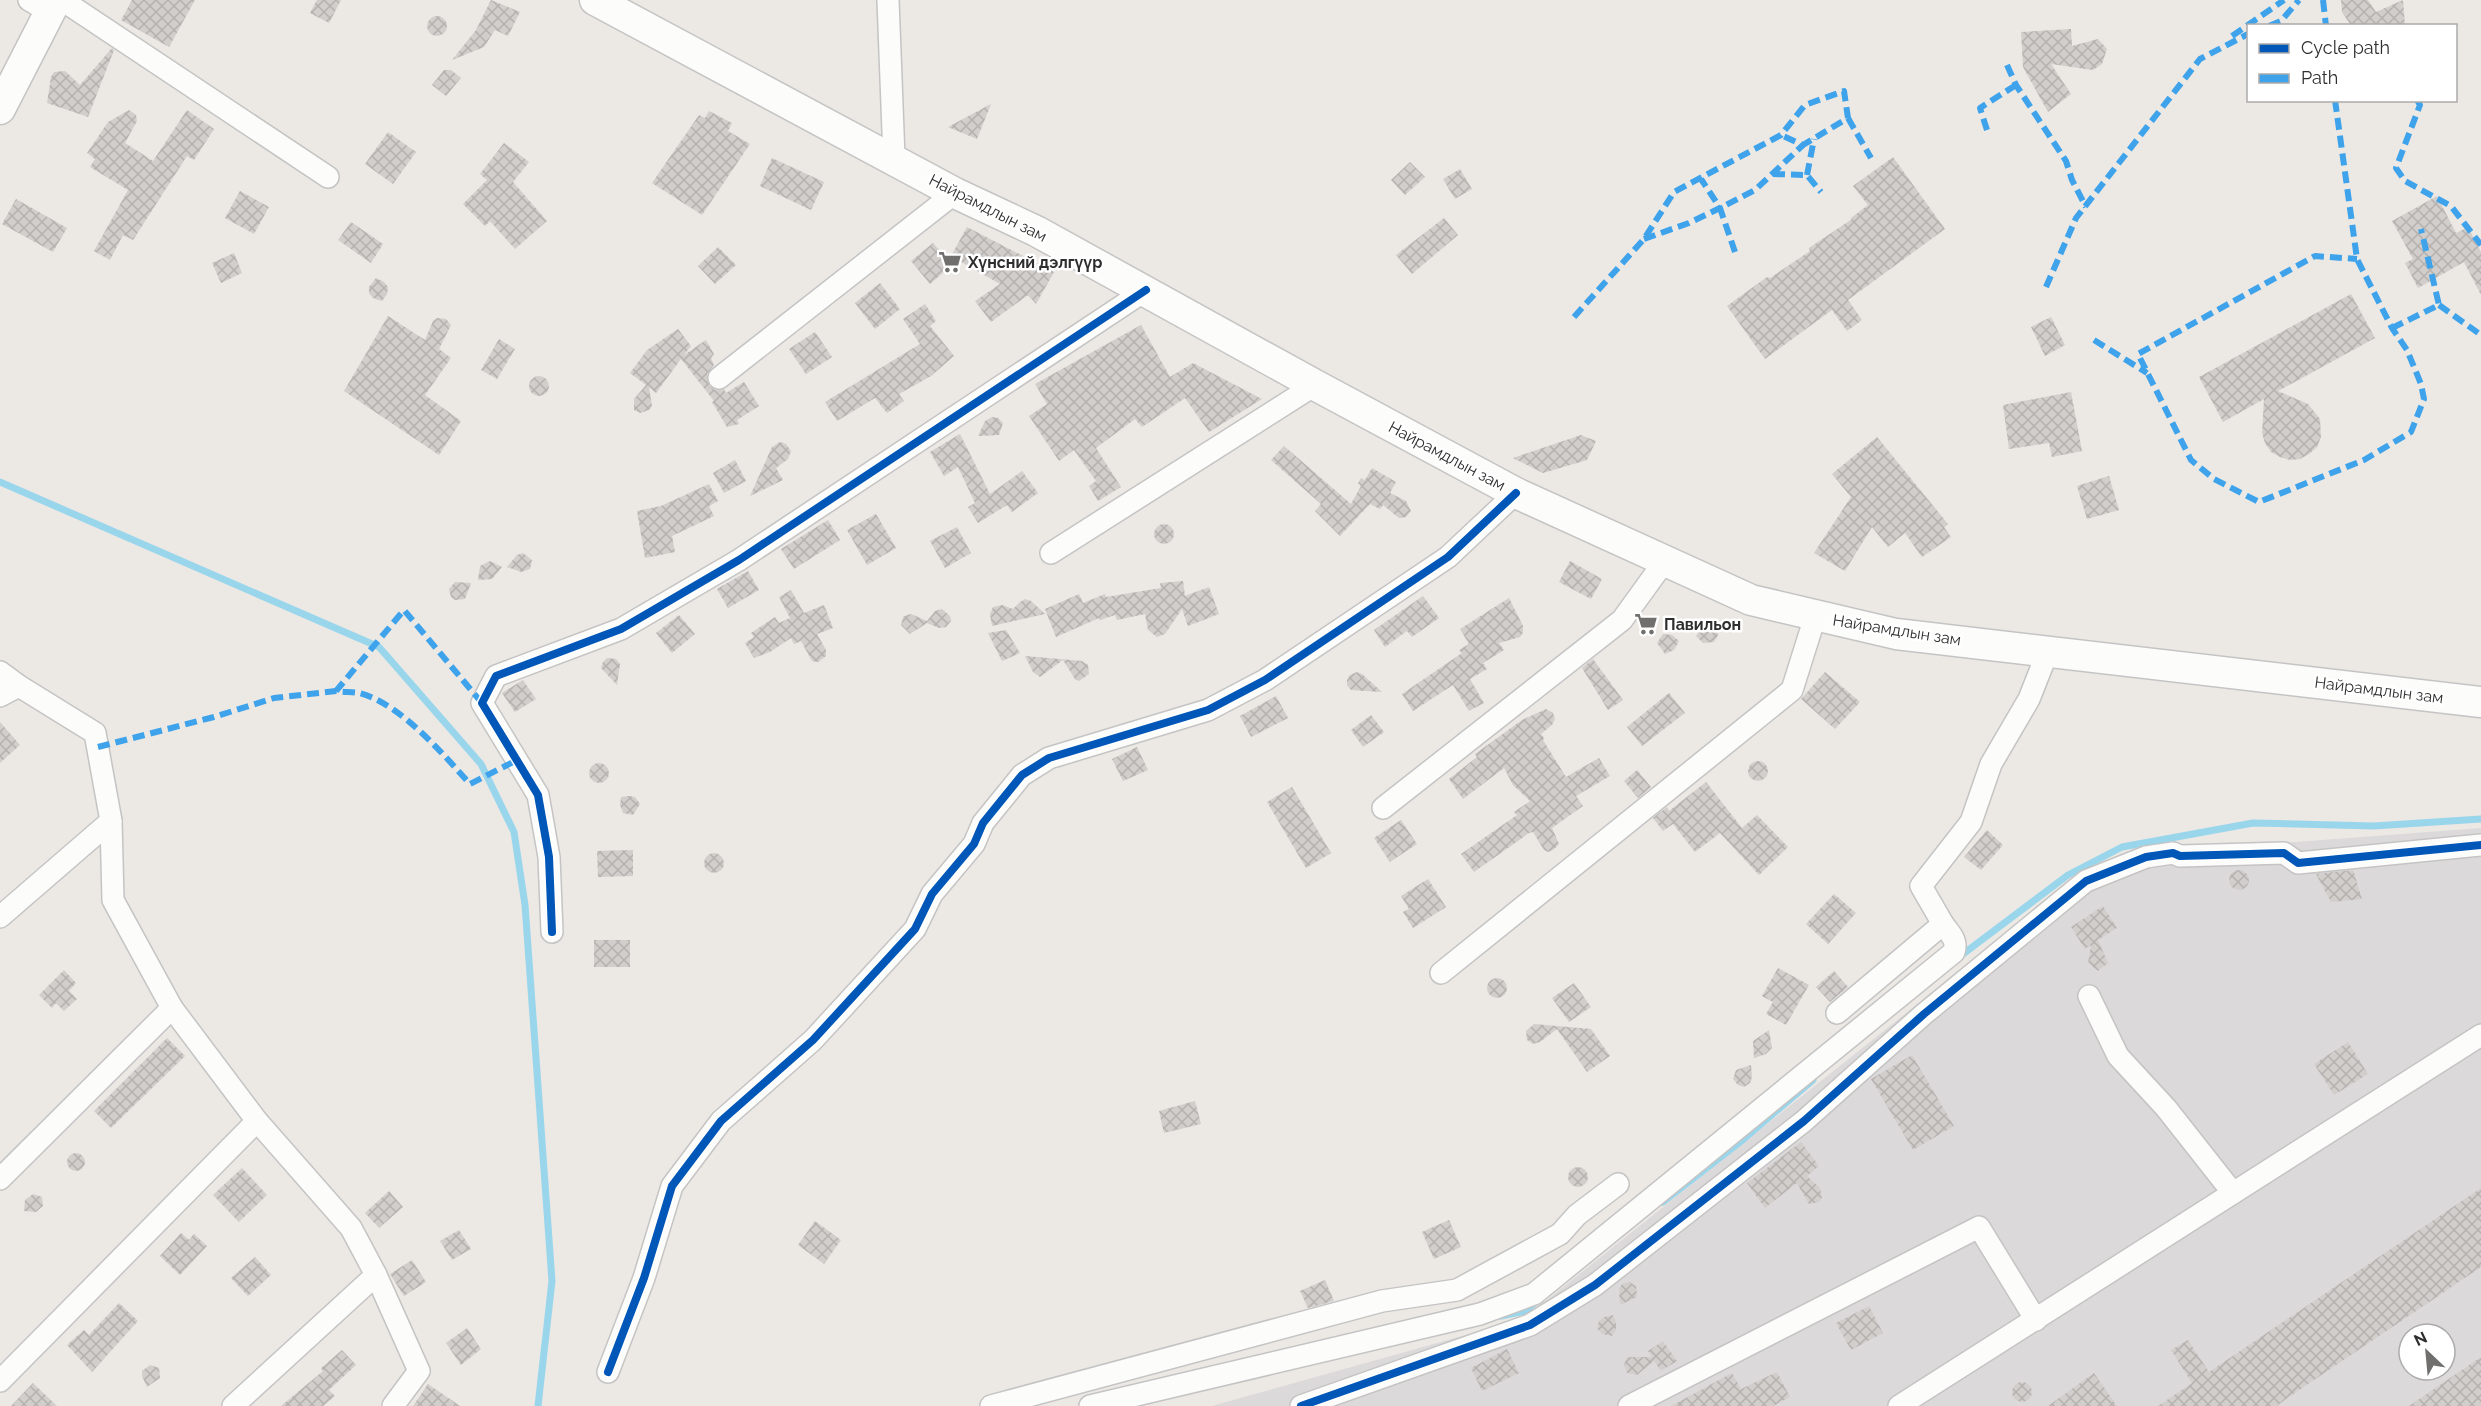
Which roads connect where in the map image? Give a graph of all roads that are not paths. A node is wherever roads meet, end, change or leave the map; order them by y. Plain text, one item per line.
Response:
1 (596, 0) edge
2 (888, 0) edge
3 (49, 3) edge
4 (0, 109) edge
5 (894, 158) junction
6 (328, 177) dead end
7 (955, 193) junction
8 (1146, 290) junction
9 (719, 378) dead end
10 (1315, 385) junction
11 (1516, 493) junction
12 (1051, 553) dead end
13 (1664, 562) junction
14 (1815, 617) junction
15 (2048, 651) junction
16 (0, 672) edge
17 (19, 686) junction
18 (0, 696) edge
19 (2481, 702) edge
20 (1383, 808) dead end
21 (111, 821) junction
22 (2481, 845) edge
23 (0, 917) edge
24 (1943, 924) junction
25 (552, 932) dead end
26 (1441, 973) dead end
27 (2089, 996) dead end
28 (172, 1008) junction
29 (1837, 1013) dead end
30 (2481, 1035) edge
31 (257, 1121) junction
32 (0, 1179) edge
33 (1618, 1184) dead end
34 (2234, 1192) junction
35 (376, 1275) junction
36 (2036, 1320) junction
37 (608, 1372) dead end
38 (0, 1381) edge
39 (232, 1406) edge
40 (393, 1406) edge
41 (990, 1406) edge
42 (1090, 1406) edge
43 (1301, 1406) edge
44 (1629, 1406) edge
45 (1899, 1406) edge

1 - 5 main road, Найрамдлын зам
2 - 5 street
3 - 4 main road
3 - 6 street
5 - 7 main road, Найрамдлын зам
7 - 8 main road, Найрамдлын зам
7 - 9 street
8 - 10 main road, Найрамдлын зам
8 - 25 street
10 - 11 main road, Найрамдлын зам
10 - 12 street
11 - 13 main road, Найрамдлын зам
11 - 37 street
13 - 14 main road, Найрамдлын зам
13 - 20 street
14 - 15 main road, Найрамдлын зам
14 - 26 street
15 - 19 main road, Найрамдлын зам
15 - 24 street
16 - 17 street
17 - 18 street
17 - 21 street
21 - 23 street
21 - 28 street
22 - 43 street
24 - 29 street
24 - 42 street
27 - 34 street
28 - 31 street
28 - 32 street
30 - 34 street
31 - 35 street
31 - 38 street
33 - 41 street
34 - 36 street
35 - 39 street
35 - 40 street
36 - 44 street
36 - 45 street

